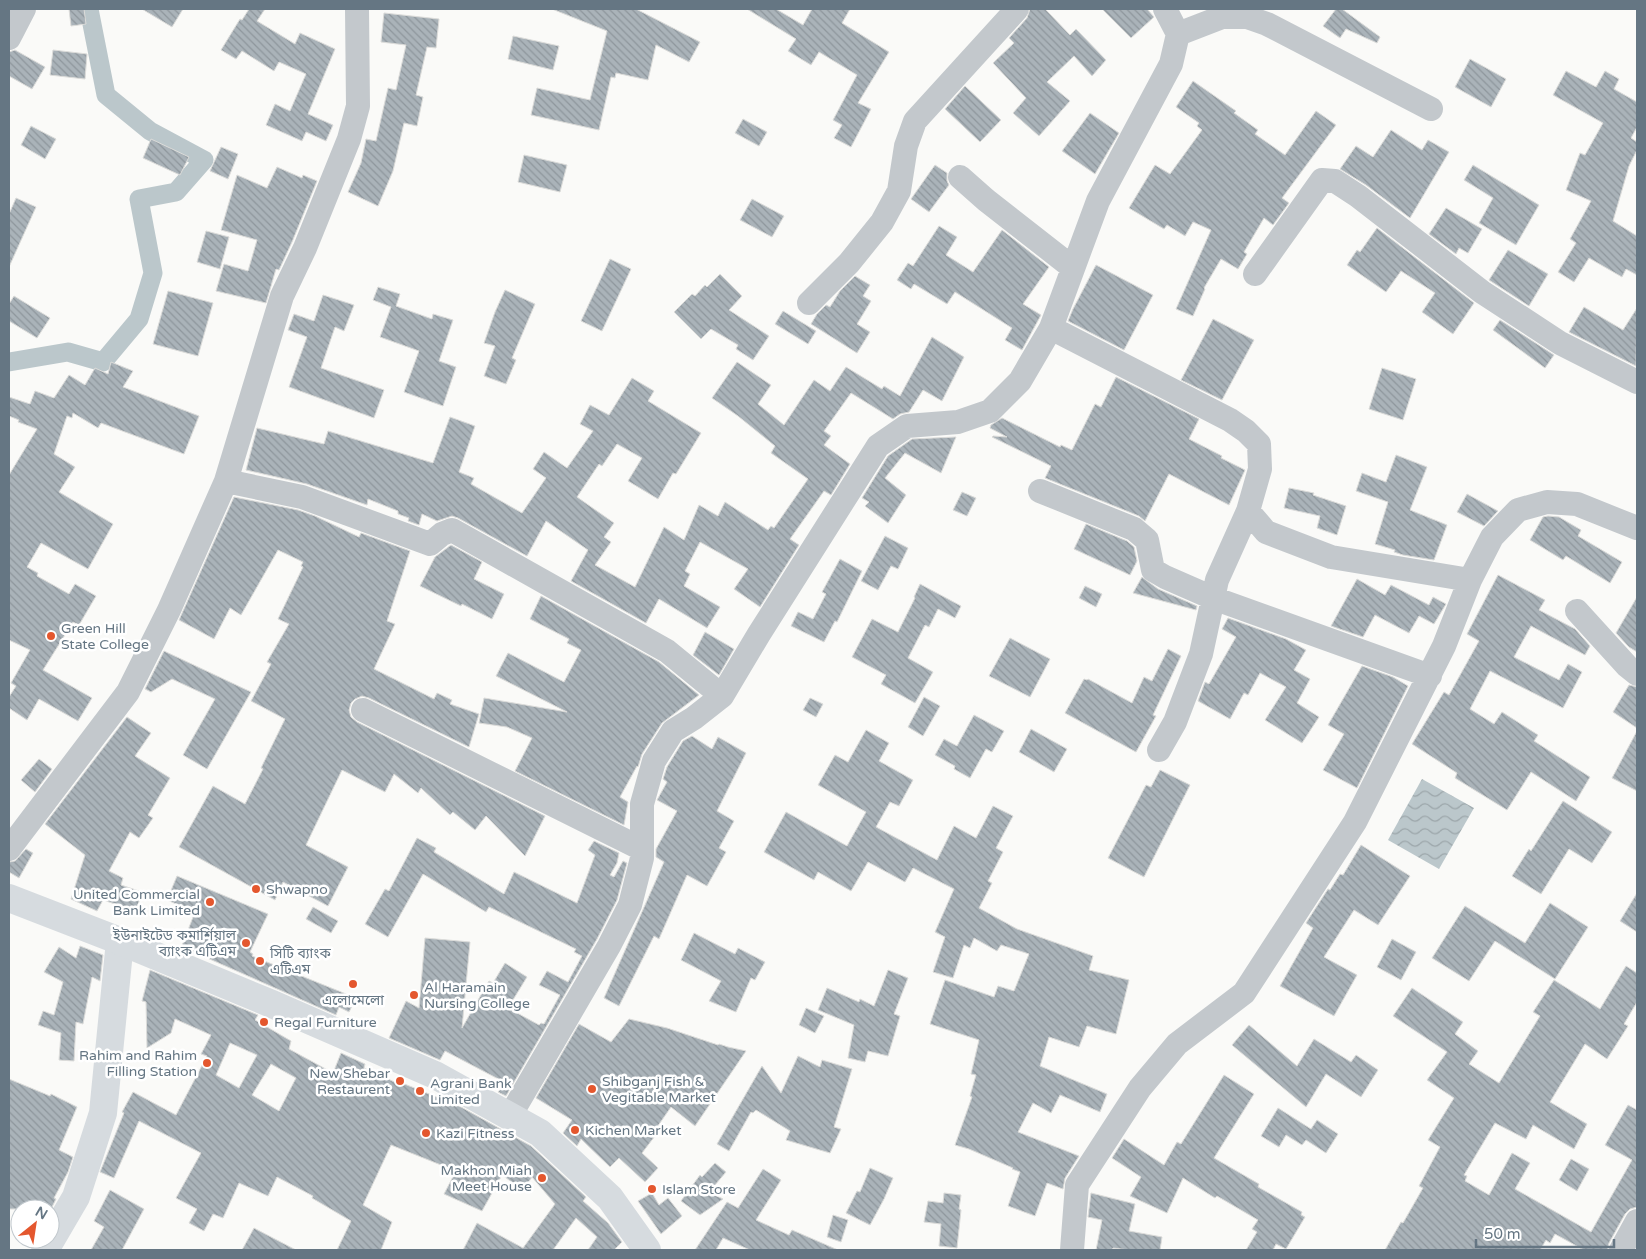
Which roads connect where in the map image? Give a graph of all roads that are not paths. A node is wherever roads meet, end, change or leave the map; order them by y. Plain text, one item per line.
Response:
1 (24, 9) edge
2 (357, 9) edge
3 (1017, 9) edge
4 (1165, 9) edge
5 (1178, 34) junction
6 (9, 38) edge
7 (1431, 109) dead end
8 (960, 177) dead end
9 (1073, 268) junction
10 (1255, 274) dead end
11 (809, 303) dead end
12 (1051, 328) junction
13 (1637, 382) edge
14 (226, 481) junction
15 (1040, 491) dead end
16 (1248, 512) junction
17 (1637, 528) edge
18 (1470, 580) junction
19 (1213, 598) junction
20 (1577, 611) dead end
21 (1637, 674) edge
22 (1430, 676) junction
23 (722, 696) junction
24 (363, 710) dead end
25 (1159, 750) dead end
26 (642, 848) junction
27 (9, 849) edge
28 (9, 898) edge
29 (120, 941) junction
30 (510, 1116) junction
31 (1637, 1221) edge
32 (45, 1250) edge
33 (647, 1250) edge
34 (1072, 1250) edge
35 (1621, 1250) edge

1 - 6 street
2 - 14 street
3 - 11 street
4 - 5 street
5 - 7 street
5 - 9 street
8 - 9 street
9 - 12 street
10 - 13 street
12 - 16 street
12 - 23 street
14 - 23 street
14 - 27 street
15 - 19 street
16 - 18 street
16 - 19 street
17 - 18 street
18 - 22 street
19 - 22 street
19 - 25 street
20 - 21 street
22 - 34 street
23 - 26 street
24 - 26 street
26 - 30 street
28 - 29 main road
29 - 30 main road
29 - 32 main road
30 - 33 main road
31 - 35 street

